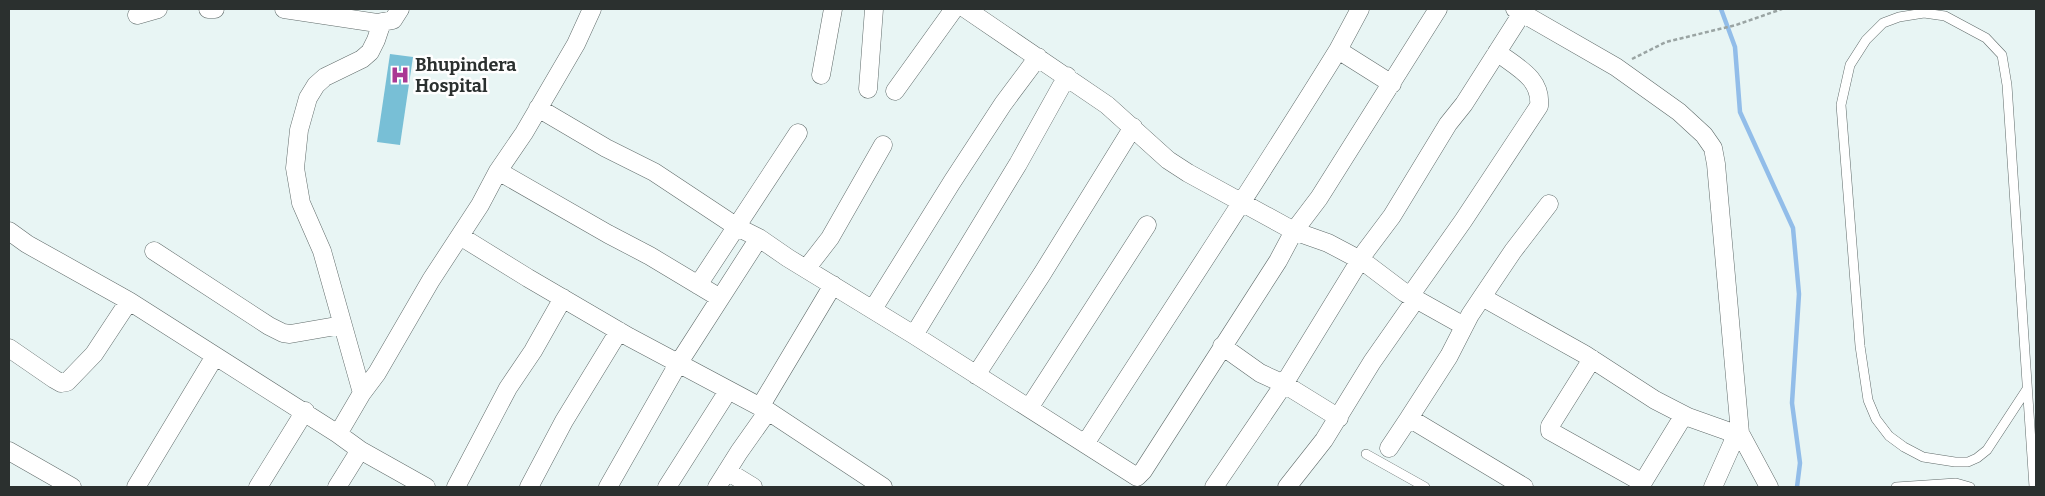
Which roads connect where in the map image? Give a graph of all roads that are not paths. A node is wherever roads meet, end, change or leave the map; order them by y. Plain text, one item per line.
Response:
1 (158, 9) edge
2 (208, 9) edge
3 (215, 9) edge
4 (284, 9) edge
5 (400, 9) edge
6 (592, 9) edge
7 (833, 9) edge
8 (874, 9) edge
9 (954, 9) edge
10 (966, 9) edge
11 (1360, 9) edge
12 (1438, 9) edge
13 (1518, 11) edge
14 (137, 15) dead end
15 (382, 22) junction
16 (1338, 50) junction
17 (1497, 52) junction
18 (1038, 57) junction
19 (821, 75) dead end
20 (1067, 76) junction
21 (1392, 84) junction
22 (868, 89) dead end
23 (895, 92) dead end
24 (538, 108) junction
25 (1133, 127) junction
26 (798, 132) dead end
27 (883, 145) dead end
28 (498, 171) junction
29 (1240, 202) junction
30 (1549, 204) dead end
31 (1147, 225) dead end
32 (737, 227) junction
33 (9, 231) edge
34 (1294, 232) junction
35 (460, 236) junction
36 (759, 238) junction
37 (154, 251) dead end
38 (1361, 260) junction
39 (806, 269) junction
40 (698, 285) junction
41 (833, 285) junction
42 (1413, 297) junction
43 (563, 298) junction
44 (720, 298) junction
45 (1482, 298) junction
46 (129, 301) junction
47 (873, 310) junction
48 (342, 325) junction
49 (1464, 326) junction
50 (619, 331) junction
51 (914, 335) junction
52 (1222, 346) junction
53 (9, 348) edge
54 (215, 356) junction
55 (1592, 359) junction
56 (678, 364) junction
57 (976, 375) junction
58 (1284, 384) junction
59 (2027, 389) junction
60 (728, 391) junction
61 (362, 393) junction
62 (1029, 408) junction
63 (764, 409) junction
64 (305, 411) junction
65 (1684, 415) junction
66 (1339, 418) junction
67 (1409, 418) junction
68 (1737, 433) junction
69 (338, 434) junction
70 (1085, 444) junction
71 (1389, 448) dead end
72 (360, 450) junction
73 (9, 451) edge
74 (1366, 454) dead end
75 (727, 471) junction
76 (51, 482) edge
77 (408, 483) edge
78 (1642, 485) edge
79 (72, 487) edge
80 (136, 487) edge
81 (258, 487) edge
82 (337, 487) edge
83 (426, 487) edge
84 (456, 487) edge
85 (529, 487) edge
86 (608, 487) edge
87 (667, 487) edge
88 (717, 487) edge
89 (753, 487) edge
90 (883, 487) edge
91 (1214, 487) edge
92 (1287, 487) edge
93 (1425, 487) edge
94 (1524, 487) edge
95 (1713, 487) edge
96 (1769, 487) edge
97 (1896, 487) edge
98 (1970, 487) edge
99 (2034, 487) edge

1 - 14 street
2 - 3 street
4 - 15 street
5 - 15 street
6 - 24 street
7 - 19 street
8 - 22 street
9 - 23 street
10 - 18 street
11 - 16 street
12 - 21 street
13 - 17 street
13 - 68 street
15 - 48 street
16 - 21 street
16 - 29 street
17 - 38 street
17 - 42 street
18 - 20 street
18 - 47 street
20 - 25 street
20 - 51 street
21 - 34 street
24 - 28 street
24 - 32 street
25 - 29 street
25 - 57 street
26 - 32 street
27 - 39 street
28 - 35 street
28 - 40 street
29 - 34 street
29 - 70 street
30 - 45 street
31 - 62 street
32 - 36 street
32 - 40 street
33 - 46 street
34 - 38 street
34 - 52 street
35 - 43 street
35 - 61 street
36 - 39 street
36 - 44 street
37 - 48 street
38 - 42 street
38 - 58 street
39 - 41 street
40 - 44 street
41 - 47 street
41 - 63 street
42 - 49 street
42 - 66 street
43 - 50 street
43 - 84 street
44 - 56 street
45 - 49 street
45 - 55 street
46 - 53 street
46 - 54 street
47 - 51 street
48 - 61 street
49 - 67 street
50 - 56 street
50 - 85 street
51 - 57 street
52 - 58 street
52 - 70 street
54 - 64 street
54 - 80 street
55 - 65 street
55 - 78 street
56 - 60 street
56 - 86 street
57 - 62 street
58 - 66 street
58 - 91 street
59 - 59 lane
59 - 99 lane
60 - 63 street
60 - 87 street
61 - 69 street
62 - 70 street
63 - 75 street
63 - 90 street
64 - 69 street
64 - 81 street
65 - 68 street
65 - 78 street
66 - 92 street
67 - 71 street
67 - 94 street
68 - 95 street
68 - 96 street
69 - 72 street
72 - 77 street
72 - 82 street
73 - 76 street
74 - 93 lane
75 - 88 street
75 - 89 street
76 - 79 street
77 - 83 street
97 - 98 lane

